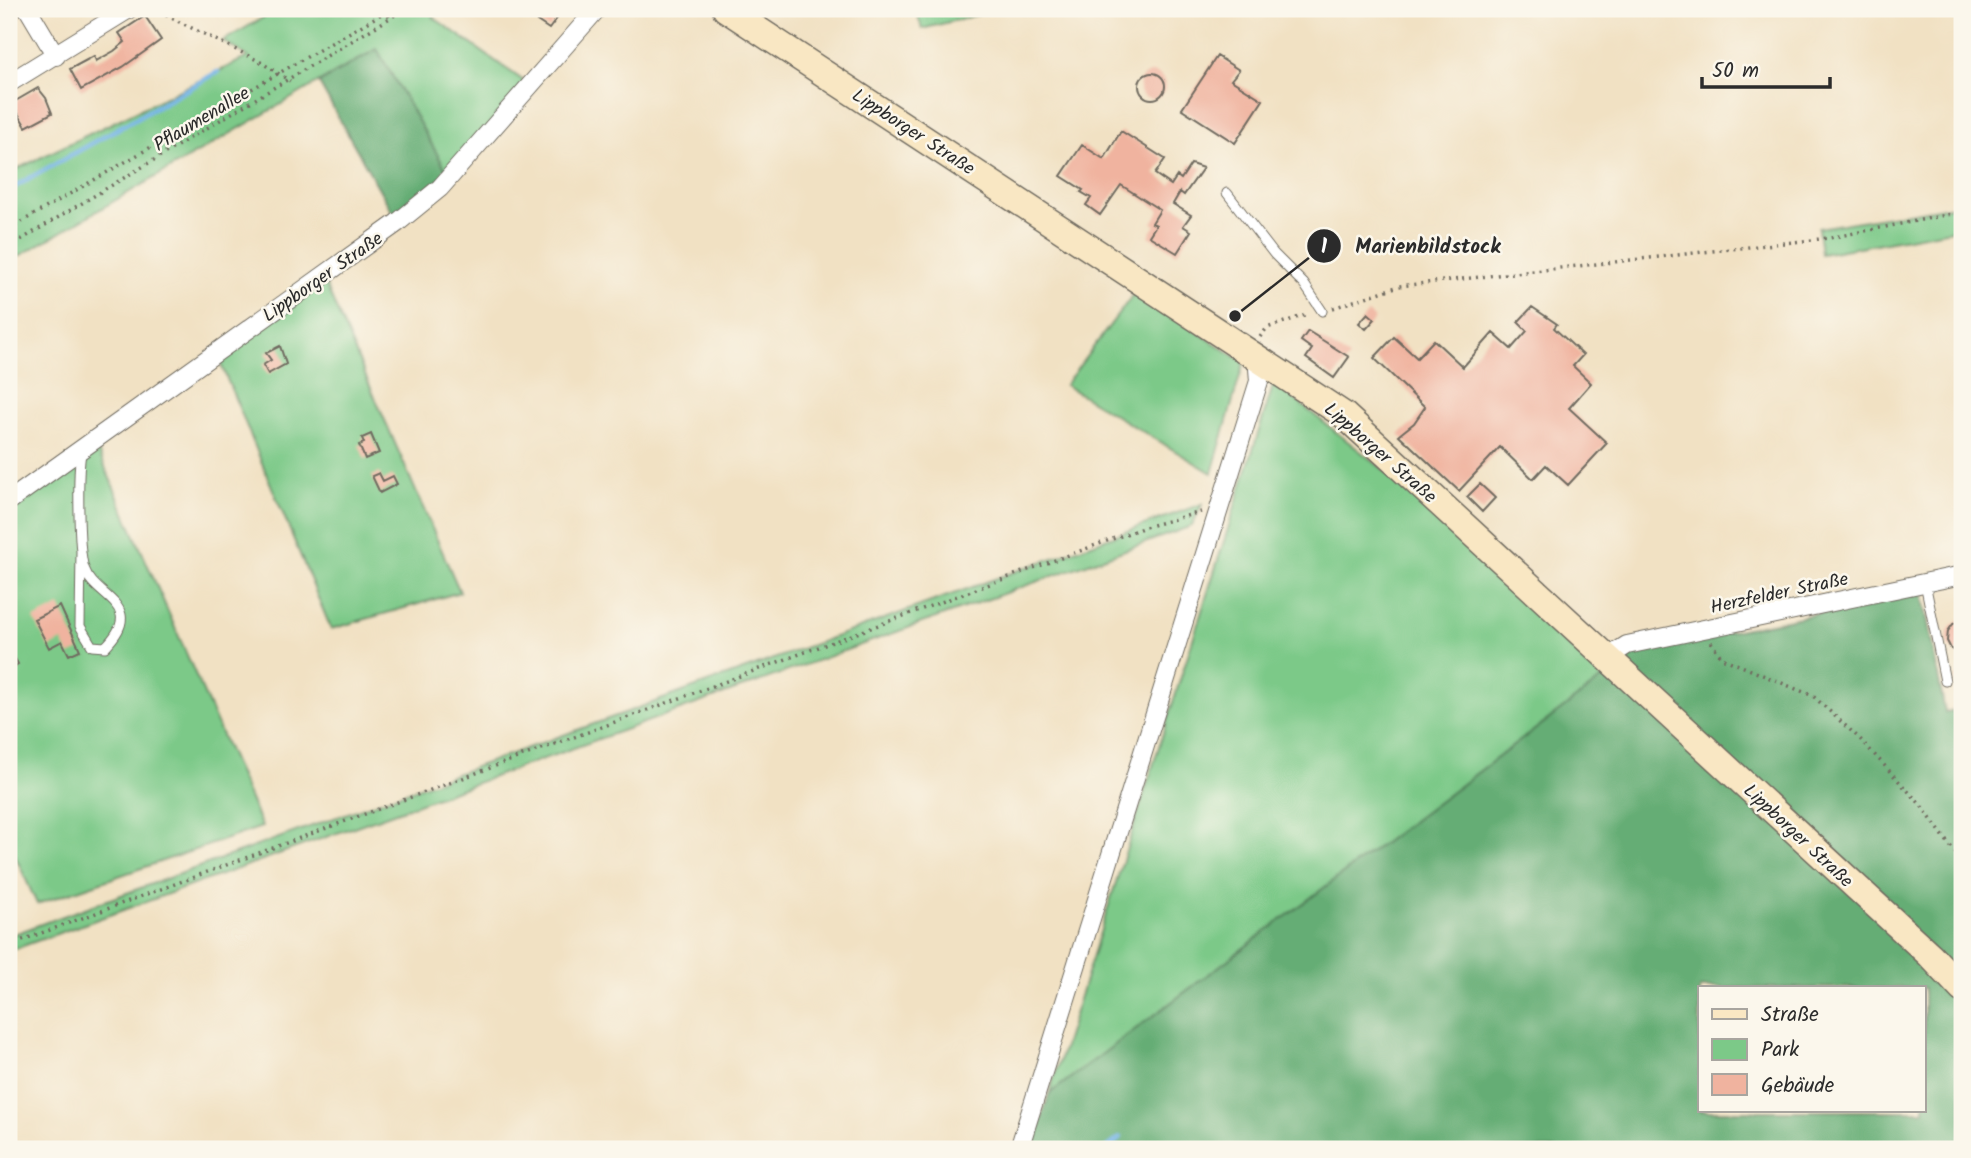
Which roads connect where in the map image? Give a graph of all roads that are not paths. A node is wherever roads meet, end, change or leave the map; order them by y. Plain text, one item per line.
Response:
1 (28, 9) edge
2 (129, 9) edge
3 (597, 9) edge
4 (726, 9) edge
5 (55, 56) junction
6 (9, 83) edge
7 (1227, 193) dead end
8 (1322, 311) road end
9 (1257, 356) junction
10 (83, 446) junction
11 (9, 501) edge
12 (81, 551) junction
13 (1962, 576) edge
14 (1925, 583) junction
15 (1607, 658) junction
16 (1945, 681) dead end
17 (1962, 989) edge
18 (1019, 1149) edge

1 - 5 street
2 - 5 street
3 - 10 street, Lippborger Straße
4 - 9 street, Lippborger Straße
5 - 6 street
7 - 8 lane
9 - 15 street, Lippborger Straße
9 - 18 street
10 - 11 street, Lippborger Straße
10 - 12 lane
12 - 12 lane
13 - 14 street, Herzfelder Straße
14 - 15 street, Herzfelder Straße
14 - 16 lane
15 - 17 street, Lippborger Straße

